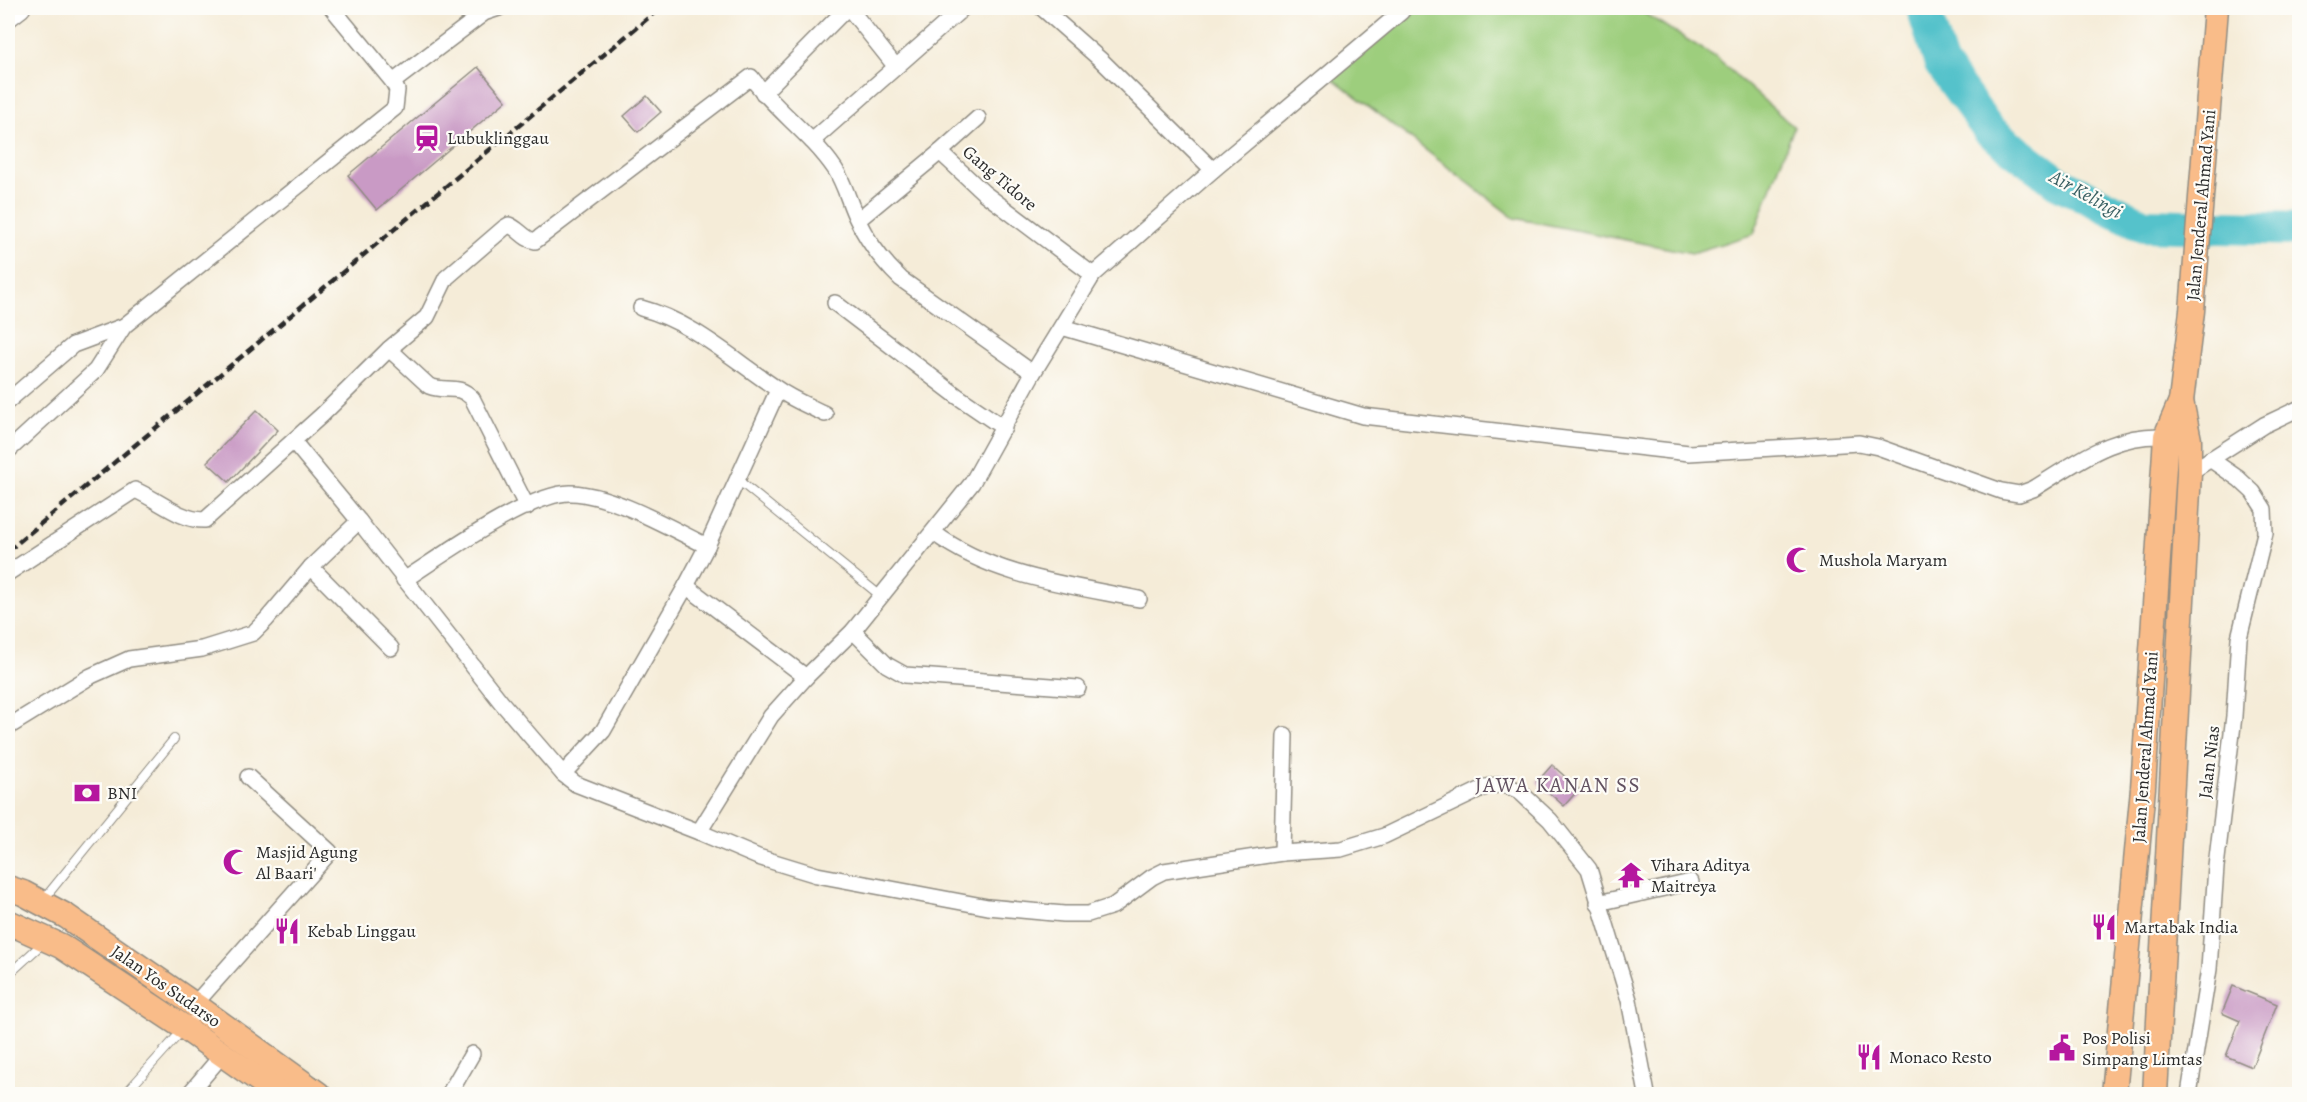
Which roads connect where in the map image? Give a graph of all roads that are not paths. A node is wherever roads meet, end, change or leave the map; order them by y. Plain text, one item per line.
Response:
1 (21, 8) edge
2 (332, 8) edge
3 (499, 8) edge
4 (848, 8) edge
5 (963, 8) edge
6 (1042, 8) edge
7 (1404, 8) edge
8 (2216, 8) edge
9 (8, 18) edge
10 (896, 68) junction
11 (393, 82) junction
12 (763, 93) junction
13 (978, 118) dead end
14 (812, 141) junction
15 (940, 152) junction
16 (1213, 170) junction
17 (858, 220) junction
18 (1093, 275) junction
19 (835, 303) dead end
20 (641, 308) dead end
21 (124, 326) junction
22 (1062, 327) junction
23 (389, 349) junction
24 (1033, 373) junction
25 (778, 390) junction
26 (8, 401) edge
27 (2300, 408) edge
28 (825, 414) dead end
29 (1004, 428) junction
30 (2178, 438) junction
31 (293, 441) junction
32 (8, 451) edge
33 (2210, 459) junction
34 (2189, 473) junction
35 (738, 480) junction
36 (527, 507) junction
37 (359, 521) junction
38 (934, 533) junction
39 (708, 546) junction
40 (311, 567) junction
41 (8, 573) edge
42 (404, 580) junction
43 (686, 586) junction
44 (882, 597) junction
45 (1139, 600) dead end
46 (853, 631) junction
47 (391, 648) dead end
48 (806, 677) junction
49 (1078, 688) dead end
50 (8, 727) edge
51 (1285, 735) dead end
52 (174, 740) dead end
53 (563, 774) junction
54 (248, 777) dead end
55 (699, 832) junction
56 (1282, 853) junction
57 (1691, 882) dead end
58 (8, 888) edge
59 (41, 903) junction
60 (1598, 903) junction
61 (66, 916) junction
62 (8, 922) edge
63 (46, 940) junction
64 (8, 975) edge
65 (198, 1007) junction
66 (184, 1028) junction
67 (472, 1054) dead end
68 (222, 1055) junction
69 (125, 1095) edge
70 (189, 1095) edge
71 (279, 1095) edge
72 (318, 1095) edge
73 (449, 1095) edge
74 (1647, 1095) edge
75 (2114, 1095) edge
76 (2155, 1095) edge
77 (2189, 1095) edge

1 - 9 street
2 - 11 street
3 - 11 street
4 - 10 street
4 - 12 street
5 - 10 street
6 - 16 street
7 - 16 street
8 - 30 highway, Jalan Jenderal Ahmad Yani
10 - 14 street
11 - 21 street
12 - 14 street
12 - 23 street
13 - 15 street
14 - 17 street
15 - 17 street, Gang Tidore
15 - 18 street, Gang Tidore
16 - 18 street
17 - 24 street
18 - 22 street
19 - 29 street
20 - 25 street
21 - 26 street
21 - 32 street
22 - 24 street
22 - 30 street
23 - 31 street
23 - 36 street
24 - 29 street
25 - 28 street
25 - 35 street
27 - 33 street
29 - 38 street
30 - 34 highway, Jalan Jenderal Ahmad Yani
30 - 75 highway, Jalan Jenderal Ahmad Yani
31 - 37 street
31 - 41 street
33 - 34 street
33 - 77 street, Jalan Nias
34 - 76 highway, Jalan Jenderal Ahmad Yani
35 - 39 street
35 - 44 lane
36 - 39 street
36 - 42 street
37 - 40 street
37 - 42 street
38 - 44 street
38 - 45 street
39 - 43 street
40 - 47 street
40 - 50 street
42 - 53 street
43 - 48 street
43 - 53 street
44 - 46 street
46 - 48 street
46 - 49 street
48 - 55 street
51 - 56 street
52 - 59 lane
53 - 55 street
54 - 65 street
55 - 56 street
56 - 60 street
57 - 60 street
58 - 59 highway, Jalan Yos Sudarso
59 - 61 highway, Jalan Yos Sudarso
60 - 74 street
61 - 63 highway
61 - 65 highway, Jalan Yos Sudarso
62 - 63 highway, Jalan Yos Sudarso
63 - 64 lane
63 - 66 highway, Jalan Yos Sudarso
65 - 66 lane
65 - 72 highway, Jalan Yos Sudarso
66 - 68 highway, Jalan Yos Sudarso
66 - 69 lane
67 - 73 street
68 - 70 street
68 - 71 highway, Jalan Yos Sudarso

